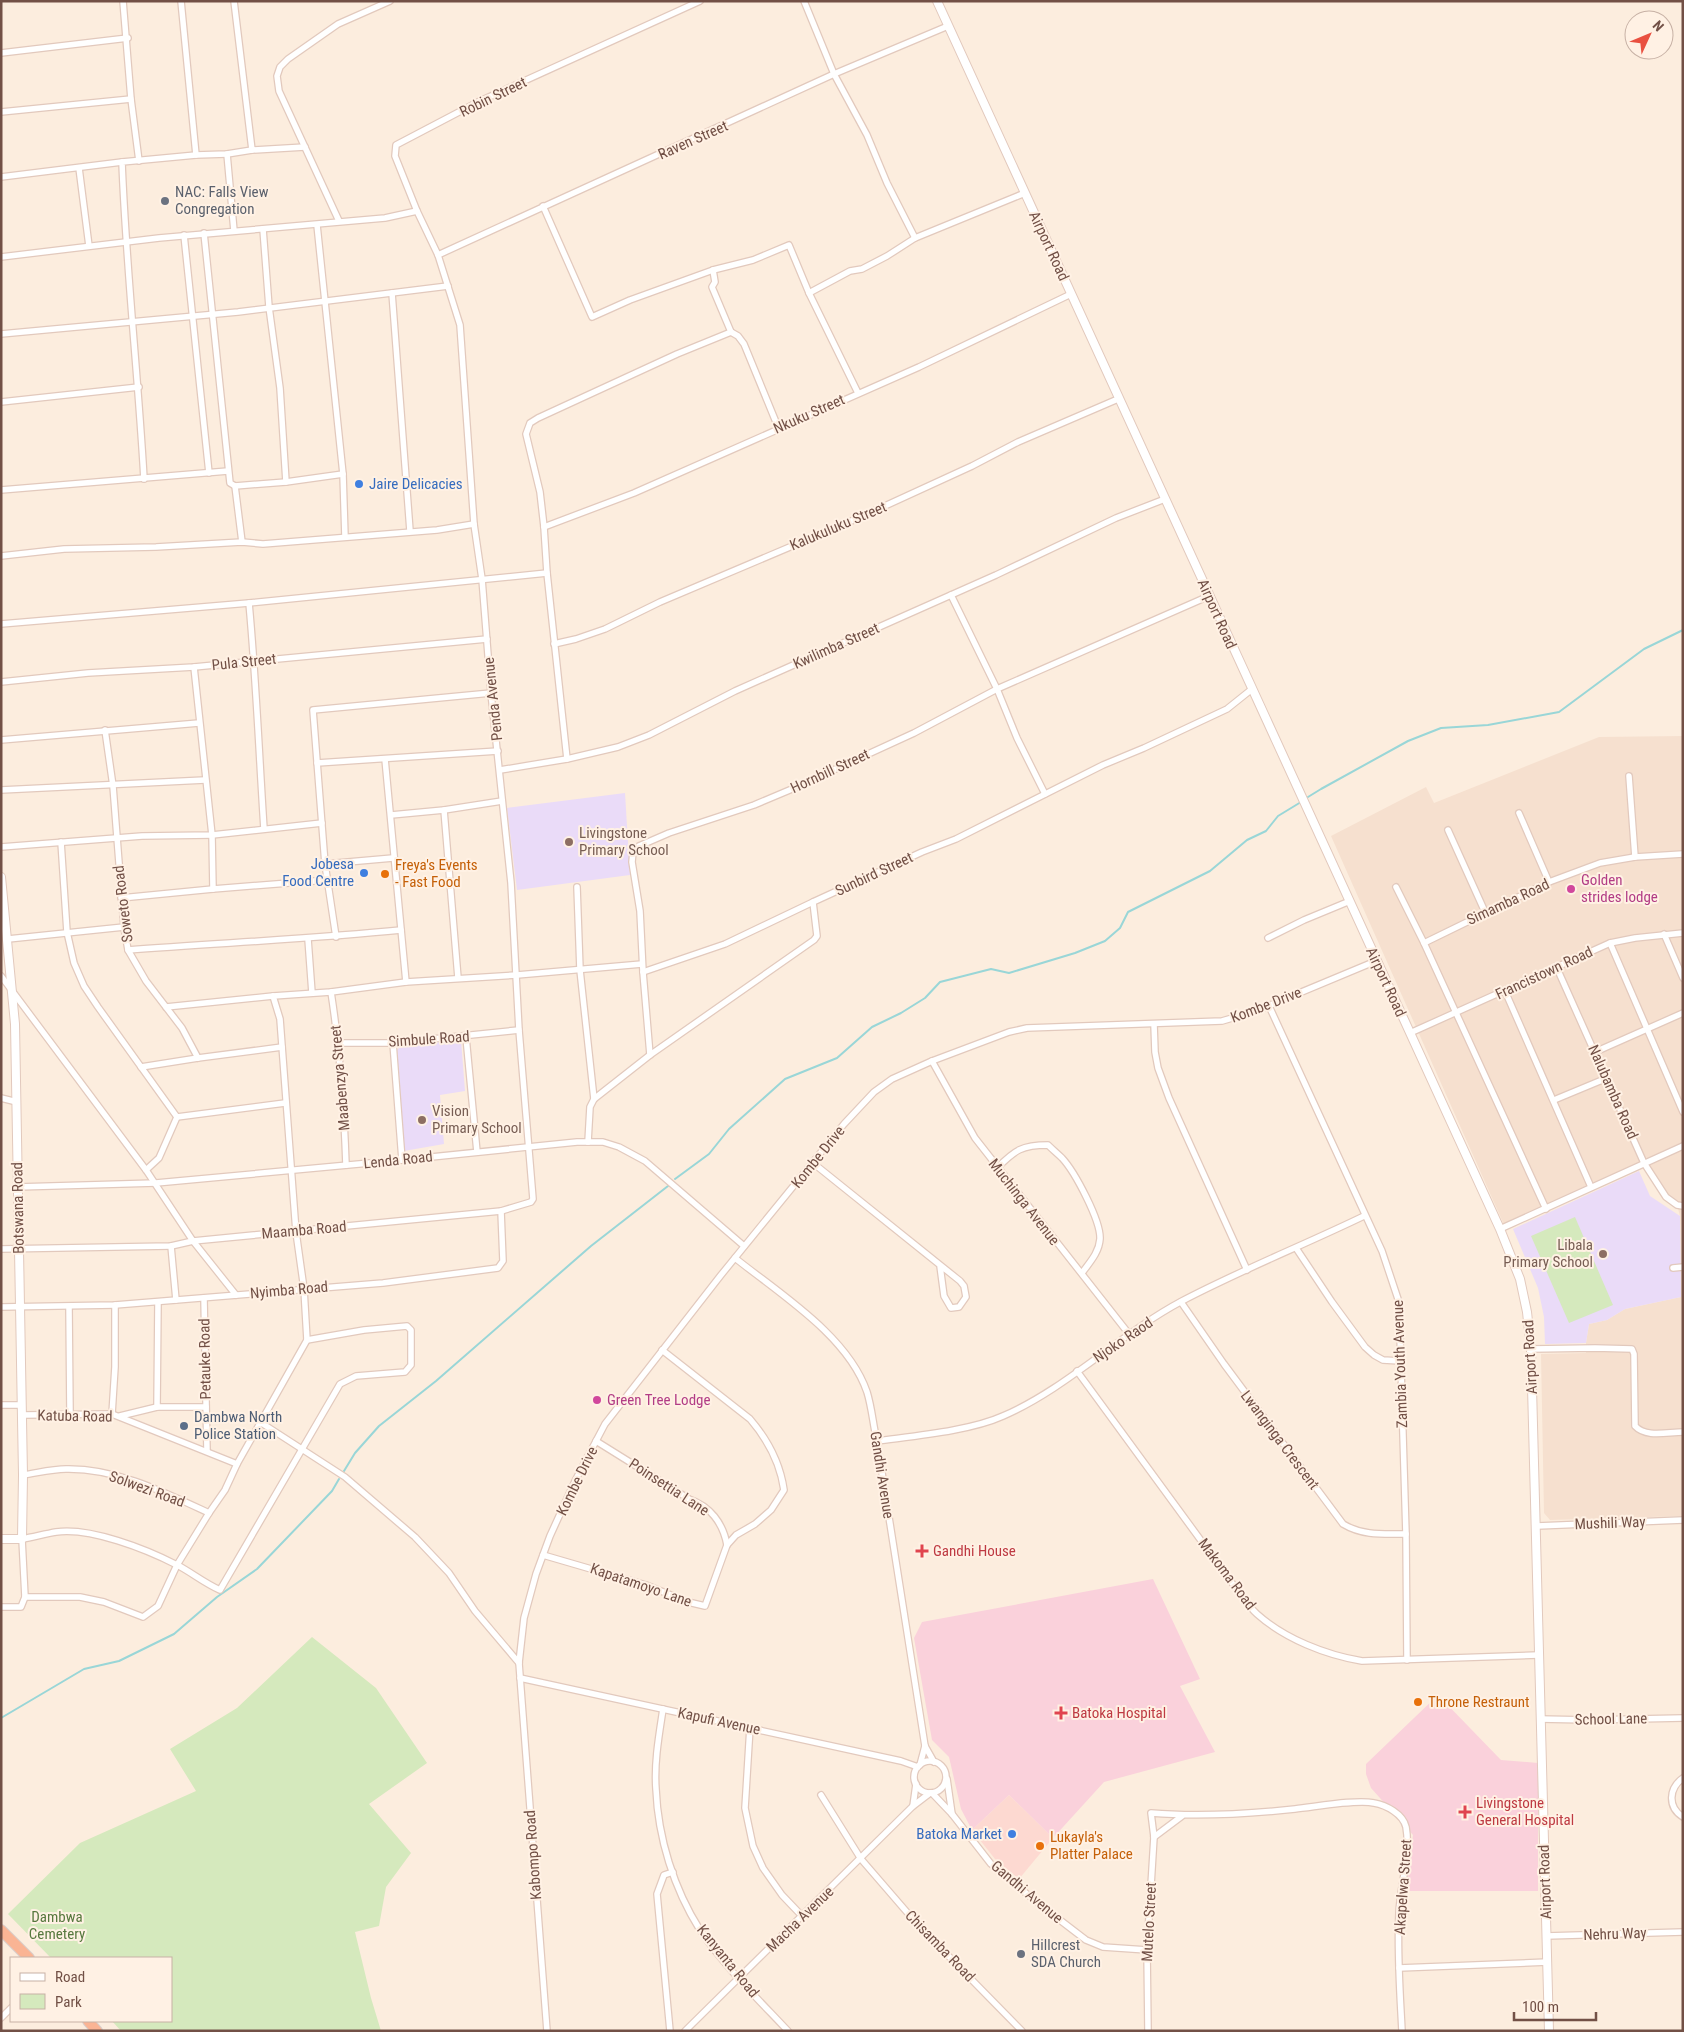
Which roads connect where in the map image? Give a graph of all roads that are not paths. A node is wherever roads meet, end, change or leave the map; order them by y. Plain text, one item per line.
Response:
1 (124, 1) edge
2 (181, 1) edge
3 (234, 1) edge
4 (390, 1) edge
5 (700, 1) edge
6 (804, 1) edge
7 (937, 1) edge
8 (948, 26) junction
9 (128, 38) junction
10 (1, 53) edge
11 (834, 74) junction
12 (131, 99) junction
13 (1, 112) edge
14 (305, 147) junction
15 (252, 150) junction
16 (227, 154) junction
17 (196, 155) junction
18 (139, 161) junction
19 (122, 162) junction
20 (79, 168) junction
21 (1, 177) edge
22 (1025, 193) junction
23 (543, 206) junction
24 (417, 210) junction
25 (339, 221) junction
26 (317, 225) junction
27 (263, 229) junction
28 (234, 231) junction
29 (204, 233) junction
30 (184, 235) junction
31 (916, 238) junction
32 (127, 243) junction
33 (89, 246) junction
34 (438, 255) junction
35 (1, 257) edge
36 (713, 270) junction
37 (448, 286) junction
38 (809, 292) junction
39 (392, 293) junction
40 (1070, 294) junction
41 (325, 302) junction
42 (269, 308) junction
43 (211, 314) junction
44 (194, 316) junction
45 (132, 321) junction
46 (732, 332) junction
47 (1, 334) edge
48 (139, 387) junction
49 (858, 393) junction
50 (1118, 399) junction
51 (1, 402) edge
52 (778, 428) junction
53 (228, 471) junction
54 (209, 473) junction
55 (343, 474) junction
56 (144, 479) junction
57 (286, 482) junction
58 (235, 486) junction
59 (1, 490) edge
60 (1165, 499) junction
61 (474, 524) junction
62 (544, 527) junction
63 (410, 531) junction
64 (345, 537) junction
65 (242, 542) junction
66 (1, 556) edge
67 (547, 573) junction
68 (482, 579) junction
69 (951, 595) junction
70 (1209, 596) junction
71 (249, 603) junction
72 (1, 624) edge
73 (487, 639) junction
74 (554, 644) junction
75 (254, 660) junction
76 (194, 667) junction
77 (1, 682) edge
78 (997, 689) junction
79 (1252, 689) junction
80 (492, 694) junction
81 (199, 723) junction
82 (105, 730) junction
83 (1, 740) edge
84 (498, 751) junction
85 (385, 759) junction
86 (567, 759) junction
87 (317, 763) junction
88 (500, 770) junction
89 (1629, 776) dead end
90 (205, 780) junction
91 (113, 786) junction
92 (1, 790) edge
93 (1045, 794) junction
94 (502, 802) junction
95 (444, 810) junction
96 (1518, 813) dead end
97 (391, 815) junction
98 (322, 823) junction
99 (264, 829) junction
100 (1448, 830) dead end
101 (212, 835) junction
102 (116, 838) junction
103 (61, 842) junction
104 (1, 847) edge
105 (1683, 854) edge
106 (1634, 857) junction
107 (393, 858) junction
108 (325, 864) junction
109 (1, 877) edge
110 (327, 880) junction
111 (1549, 882) junction
112 (577, 887) dead end
113 (1396, 887) dead end
114 (213, 889) junction
115 (121, 898) junction
116 (1350, 901) junction
117 (813, 902) junction
118 (1485, 912) junction
119 (124, 927) junction
120 (401, 930) junction
121 (67, 932) junction
122 (1683, 933) edge
123 (1664, 934) junction
124 (336, 937) junction
125 (1268, 938) dead end
126 (8, 939) junction
127 (308, 939) junction
128 (1424, 943) junction
129 (1610, 943) junction
130 (128, 950) junction
131 (1376, 960) junction
132 (642, 964) junction
133 (1556, 966) junction
134 (580, 970) junction
135 (643, 972) junction
136 (517, 975) junction
137 (1, 976) edge
138 (458, 978) junction
139 (1683, 978) edge
140 (406, 982) junction
141 (1505, 991) junction
142 (13, 992) junction
143 (330, 992) junction
144 (312, 993) junction
145 (273, 996) junction
146 (1269, 1006) junction
147 (166, 1007) junction
148 (1683, 1013) edge
149 (1456, 1014) junction
150 (1154, 1024) junction
151 (1647, 1029) junction
152 (519, 1030) junction
153 (1410, 1033) junction
154 (466, 1037) junction
155 (339, 1043) junction
156 (393, 1043) junction
157 (282, 1047) junction
158 (1595, 1052) junction
159 (650, 1055) junction
160 (198, 1058) junction
161 (932, 1061) junction
162 (141, 1067) junction
163 (1607, 1078) junction
164 (1, 1098) edge
165 (594, 1099) junction
166 (1554, 1100) junction
167 (17, 1102) junction
168 (285, 1103) junction
169 (1683, 1112) edge
170 (177, 1117) junction
171 (588, 1142) junction
172 (529, 1146) junction
173 (1683, 1146) edge
174 (476, 1152) junction
175 (402, 1160) junction
176 (813, 1163) junction
177 (1644, 1163) junction
178 (346, 1165) junction
179 (997, 1168) junction
180 (146, 1170) junction
181 (292, 1170) junction
182 (156, 1183) junction
183 (16, 1187) junction
184 (1591, 1187) junction
185 (1683, 1206) edge
186 (1546, 1209) junction
187 (501, 1211) junction
188 (1364, 1216) junction
189 (1500, 1229) junction
190 (296, 1232) junction
191 (193, 1241) junction
192 (171, 1246) junction
193 (744, 1246) junction
194 (1296, 1248) junction
195 (1, 1250) edge
196 (19, 1250) junction
197 (735, 1258) junction
198 (940, 1266) junction
199 (1683, 1267) edge
200 (1673, 1268) dead end
201 (1247, 1270) junction
202 (1082, 1273) junction
203 (304, 1289) junction
204 (236, 1295) junction
205 (204, 1298) junction
206 (176, 1300) junction
207 (158, 1302) junction
208 (1181, 1302) junction
209 (115, 1305) junction
210 (1, 1307) edge
211 (20, 1307) junction
212 (69, 1307) junction
213 (1128, 1334) junction
214 (307, 1340) junction
215 (1531, 1349) junction
216 (662, 1350) junction
217 (1400, 1361) junction
218 (1078, 1370) junction
219 (1, 1405) edge
220 (22, 1405) junction
221 (157, 1407) junction
222 (206, 1407) junction
223 (70, 1414) junction
224 (112, 1414) junction
225 (23, 1415) junction
226 (119, 1416) junction
227 (260, 1422) junction
228 (1683, 1432) edge
229 (596, 1441) junction
230 (877, 1441) junction
231 (301, 1449) junction
232 (207, 1451) junction
233 (237, 1464) junction
234 (24, 1475) junction
235 (208, 1513) junction
236 (1683, 1520) edge
237 (1537, 1526) junction
238 (1406, 1534) junction
239 (1, 1539) edge
240 (22, 1539) junction
241 (727, 1544) junction
242 (543, 1555) junction
243 (178, 1565) junction
244 (25, 1596) junction
245 (1, 1606) edge
246 (1538, 1655) junction
247 (1407, 1660) junction
248 (519, 1663) junction
249 (520, 1678) junction
250 (663, 1709) junction
251 (1683, 1718) edge
252 (1540, 1719) junction
253 (750, 1727) junction
254 (924, 1746) junction
255 (934, 1762) junction
256 (919, 1766) junction
257 (946, 1776) junction
258 (1683, 1778) edge
259 (916, 1784) junction
260 (931, 1793) junction
261 (821, 1795) dead end
262 (913, 1806) junction
263 (1151, 1813) joint
264 (952, 1814) junction
265 (1182, 1816) junction
266 (1683, 1817) edge
267 (1154, 1837) junction
268 (861, 1859) junction
269 (673, 1872) junction
270 (802, 1916) junction
271 (1, 1930) edge
272 (1683, 1932) edge
273 (1546, 1936) junction
274 (1147, 1950) junction
275 (28, 1957) edge
276 (1548, 1962) junction
277 (1400, 1968) junction
278 (739, 1979) junction
279 (10, 2009) edge
280 (1, 2018) edge
281 (547, 2031) edge
282 (670, 2031) edge
283 (685, 2031) edge
284 (788, 2031) edge
285 (1022, 2031) edge
286 (1148, 2031) edge
287 (1402, 2031) edge
288 (1549, 2031) edge

1 - 9 street
2 - 17 street
3 - 15 street
4 - 14 street
5 - 24 street, Robin Street
6 - 11 street
7 - 8 street, Airport Road
8 - 11 street, Raven Street
8 - 22 street, Airport Road
9 - 10 street
9 - 12 street
11 - 23 street, Raven Street
11 - 31 street
12 - 13 street
12 - 18 street
14 - 15 street
14 - 25 street
15 - 16 street
16 - 17 street
16 - 28 street
17 - 18 street
18 - 19 street
19 - 20 street
19 - 32 street
20 - 21 street
20 - 33 street
22 - 31 street
22 - 40 street, Airport Road
23 - 34 street, Raven Street
23 - 36 street
24 - 25 street
24 - 34 street, Robin Street
25 - 26 street
26 - 27 street
26 - 41 street
27 - 28 street
27 - 42 street
28 - 29 street
29 - 30 street
29 - 43 street
30 - 32 street
30 - 44 street
31 - 38 street
32 - 33 street
32 - 45 street
33 - 35 street
34 - 37 street, Penda Avenue
36 - 38 street
36 - 46 street
37 - 39 street
37 - 61 street, Penda Avenue
38 - 49 street
39 - 41 street
39 - 63 street
40 - 49 street, Nkuku Street
40 - 50 street, Airport Road
41 - 42 street
41 - 55 street
42 - 43 street
42 - 57 street
43 - 44 street
43 - 53 street
44 - 45 street
44 - 54 street
45 - 47 street
45 - 48 street
46 - 52 street
46 - 62 street
48 - 51 street
48 - 56 street
49 - 52 street, Nkuku Street
50 - 60 street, Airport Road
50 - 74 street, Kalukuluku Street
52 - 62 street, Nkuku Street
53 - 54 street
53 - 58 street
54 - 56 street
55 - 57 street
55 - 64 street
56 - 59 street
57 - 58 street
58 - 65 street
60 - 69 street, Kwilimba Street
60 - 70 street, Airport Road
61 - 63 street
61 - 68 street, Penda Avenue
62 - 67 street
63 - 64 street
64 - 65 street
65 - 66 street
67 - 68 street
67 - 74 street
68 - 71 street
68 - 73 street, Penda Avenue
69 - 78 street
69 - 86 street, Kwilimba Street
70 - 78 street, Hornbill Street
70 - 79 street, Airport Road
71 - 72 street
71 - 75 street
73 - 75 street, Pula Street
73 - 80 street, Penda Avenue
74 - 86 street
75 - 76 street, Pula Street
75 - 99 street
76 - 77 street, Pula Street
76 - 81 street
78 - 93 street
78 - 132 street, Hornbill Street
79 - 93 street, Sunbird Street
79 - 116 street, Airport Road
80 - 84 street, Penda Avenue
80 - 87 street
81 - 82 street
81 - 90 street
82 - 83 street
82 - 91 street, Soweto Road
84 - 85 street
84 - 88 street, Penda Avenue
85 - 87 street
85 - 97 street
86 - 88 street, Kwilimba Street
87 - 98 street
88 - 94 street, Penda Avenue
89 - 106 street
90 - 91 street
90 - 101 street
91 - 92 street
91 - 102 street, Soweto Road
93 - 117 street, Sunbird Street
94 - 95 street
94 - 136 street, Penda Avenue
95 - 97 street
95 - 138 street
96 - 111 street
97 - 107 street
98 - 99 street
98 - 108 street
99 - 101 street
100 - 118 street
101 - 102 street
101 - 114 street
102 - 103 street
102 - 115 street, Soweto Road
103 - 104 street
103 - 121 street
105 - 106 street, Simamba Road
106 - 111 street, Simamba Road
107 - 108 street
107 - 120 street
108 - 110 street
109 - 126 street, Botswana Road
110 - 114 street
110 - 124 street
111 - 118 street, Simamba Road
112 - 134 street
113 - 128 street
114 - 115 street
115 - 119 street, Soweto Road
116 - 125 street
116 - 131 street, Airport Road
117 - 135 street, Sunbird Street
117 - 159 street
118 - 128 street, Simamba Road
119 - 121 street
119 - 130 street, Soweto Road
120 - 124 street
120 - 140 street
121 - 126 street
121 - 162 street
122 - 123 street, Francistown Road
123 - 129 street, Francistown Road
123 - 139 street
124 - 127 street
126 - 142 street, Botswana Road
127 - 130 street
127 - 144 street
128 - 149 street
129 - 133 street, Francistown Road
129 - 151 street
130 - 147 street, Soweto Road
131 - 146 street, Kombe Drive
131 - 153 street, Airport Road
132 - 134 street
132 - 135 street, Hornbill Street
133 - 141 street, Francistown Road
133 - 158 street, Nalubamba Road
134 - 136 street
134 - 165 street
135 - 159 street, Hornbill Street
136 - 138 street
136 - 152 street, Penda Avenue
137 - 142 street
138 - 140 street
140 - 143 street
141 - 149 street, Francistown Road
141 - 166 street
142 - 167 street, Botswana Road
142 - 180 street
143 - 144 street
143 - 155 street, Maabenzya Street
144 - 145 street
145 - 147 street
145 - 157 street
146 - 150 street, Kombe Drive
146 - 188 street, Zambia Youth Avenue
147 - 160 street, Soweto Road
148 - 151 street
149 - 153 street, Francistown Road
149 - 186 street
150 - 161 street, Kombe Drive
150 - 201 street
151 - 158 street
151 - 169 street
152 - 154 street, Simbule Road
152 - 172 street, Penda Avenue
153 - 189 street, Airport Road
154 - 156 street, Simbule Road
154 - 174 street
155 - 156 street, Simbule Road
155 - 178 street, Maabenzya Street
156 - 175 street
157 - 160 street
157 - 168 street
158 - 163 street, Nalubamba Road
159 - 165 street
160 - 162 street
161 - 176 street, Kombe Drive
161 - 179 street, Muchinga Avenue
162 - 170 street
163 - 166 street
163 - 177 street, Nalubamba Road
164 - 167 street
165 - 171 street
166 - 184 street
167 - 183 street, Botswana Road
168 - 170 street
168 - 181 street
170 - 180 street
171 - 172 street, Lenda Road
171 - 193 street, Lenda Road
172 - 174 street, Lenda Road
172 - 187 street, Maamba Road
173 - 177 street
174 - 175 street, Lenda Road
175 - 178 street, Lenda Road
176 - 193 street, Kombe Drive
176 - 198 street
177 - 184 street
177 - 185 street, Nalubamba Road
178 - 181 street, Lenda Road
179 - 202 street, Muchinga Avenue
179 - 202 street
180 - 182 street
181 - 182 street, Lenda Road
181 - 190 street
182 - 183 street, Lenda Road
182 - 191 street
183 - 196 street, Botswana Road
184 - 186 street
186 - 189 street
187 - 190 street, Maamba Road
187 - 203 street, Nyimba Road
188 - 194 street, Njoko Raod
188 - 217 street, Zambia Youth Avenue
189 - 215 street, Airport Road
190 - 191 street, Maamba Road
190 - 203 street
191 - 192 street, Maamba Road
191 - 204 street
192 - 196 street, Maamba Road
192 - 206 street
193 - 197 street, Kombe Drive
194 - 201 street, Njoko Raod
194 - 217 street
195 - 196 street, Maamba Road
196 - 211 street, Botswana Road
197 - 216 street, Kombe Drive
197 - 230 street, Gandhi Avenue
198 - 198 street
199 - 200 street
201 - 208 street, Njoko Raod
202 - 213 street, Muchinga Avenue
203 - 204 street, Nyimba Road
203 - 214 street
204 - 205 street, Nyimba Road
205 - 206 street, Nyimba Road
205 - 222 street, Petauke Road
206 - 207 street, Nyimba Road
207 - 209 street, Nyimba Road
207 - 221 street
208 - 213 street, Njoko Raod
208 - 238 street, Lwanginga Crescent
209 - 212 street, Nyimba Road
209 - 224 street
210 - 211 street, Nyimba Road
211 - 212 street, Nyimba Road
211 - 220 street, Botswana Road
212 - 223 street
213 - 218 street, Njoko Raod
214 - 227 street
214 - 231 street
215 - 228 street
215 - 237 street, Airport Road
216 - 229 street, Kombe Drive
216 - 241 street
217 - 238 street, Zambia Youth Avenue
218 - 230 street, Njoko Raod
218 - 247 street, Makoma Road
219 - 220 street
220 - 225 street, Botswana Road
221 - 222 street
221 - 226 street
222 - 232 street, Petauke Road
223 - 224 street, Katuba Road
223 - 225 street, Katuba Road
224 - 226 street, Katuba Road
225 - 234 street, Botswana Road
226 - 232 street, Katuba Road
227 - 231 street
227 - 233 street
229 - 241 street, Poinsettia Lane
229 - 242 street, Kombe Drive
230 - 254 street, Gandhi Avenue
231 - 243 street
231 - 248 street
232 - 233 street, Katuba Road
233 - 235 street
234 - 235 street, Solwezi Road
234 - 240 street, Botswana Road
235 - 243 street
236 - 237 street, Mushili Way
237 - 246 street, Airport Road
238 - 247 street, Zambia Youth Avenue
239 - 240 street
240 - 243 street
240 - 244 street
241 - 242 street, Kapatamoyo Lane
242 - 248 street, Kombe Drive
243 - 244 street
244 - 245 street
246 - 247 street, Makoma Road
246 - 252 street, Airport Road
248 - 249 street, Kombe Drive
249 - 250 street, Kapufi Avenue
249 - 281 street, Kabompo Road
250 - 253 street, Kapufi Avenue
250 - 269 street, Kanyanta Road
251 - 252 street, School Lane
252 - 273 street, Airport Road
253 - 256 street, Kapufi Avenue
253 - 270 street
254 - 255 street, Gandhi Avenue
254 - 256 street, Gandhi Avenue
255 - 256 street
255 - 257 street
256 - 259 street
257 - 260 street
257 - 264 street, Gandhi Avenue
258 - 266 street
259 - 260 street
259 - 262 street
260 - 262 street, Macha Avenue
260 - 264 street, Gandhi Avenue
261 - 268 street, Chisamba Road
262 - 268 street, Macha Avenue
263 - 265 street, Akapelwa Street
263 - 267 street, Mutelo Street
264 - 274 street, Gandhi Avenue
265 - 267 street
265 - 277 street, Akapelwa Street
267 - 274 street, Mutelo Street
268 - 270 street, Macha Avenue
268 - 285 street, Chisamba Road
269 - 278 street, Kanyanta Road
269 - 282 street
270 - 278 street, Macha Avenue
271 - 275 highway
272 - 273 street, Nehru Way
273 - 276 street, Airport Road
274 - 286 street, Mutelo Street
276 - 277 street
276 - 288 street, Airport Road
277 - 287 street, Akapelwa Street
278 - 283 street, Macha Avenue
278 - 284 street, Kanyanta Road
279 - 280 street

